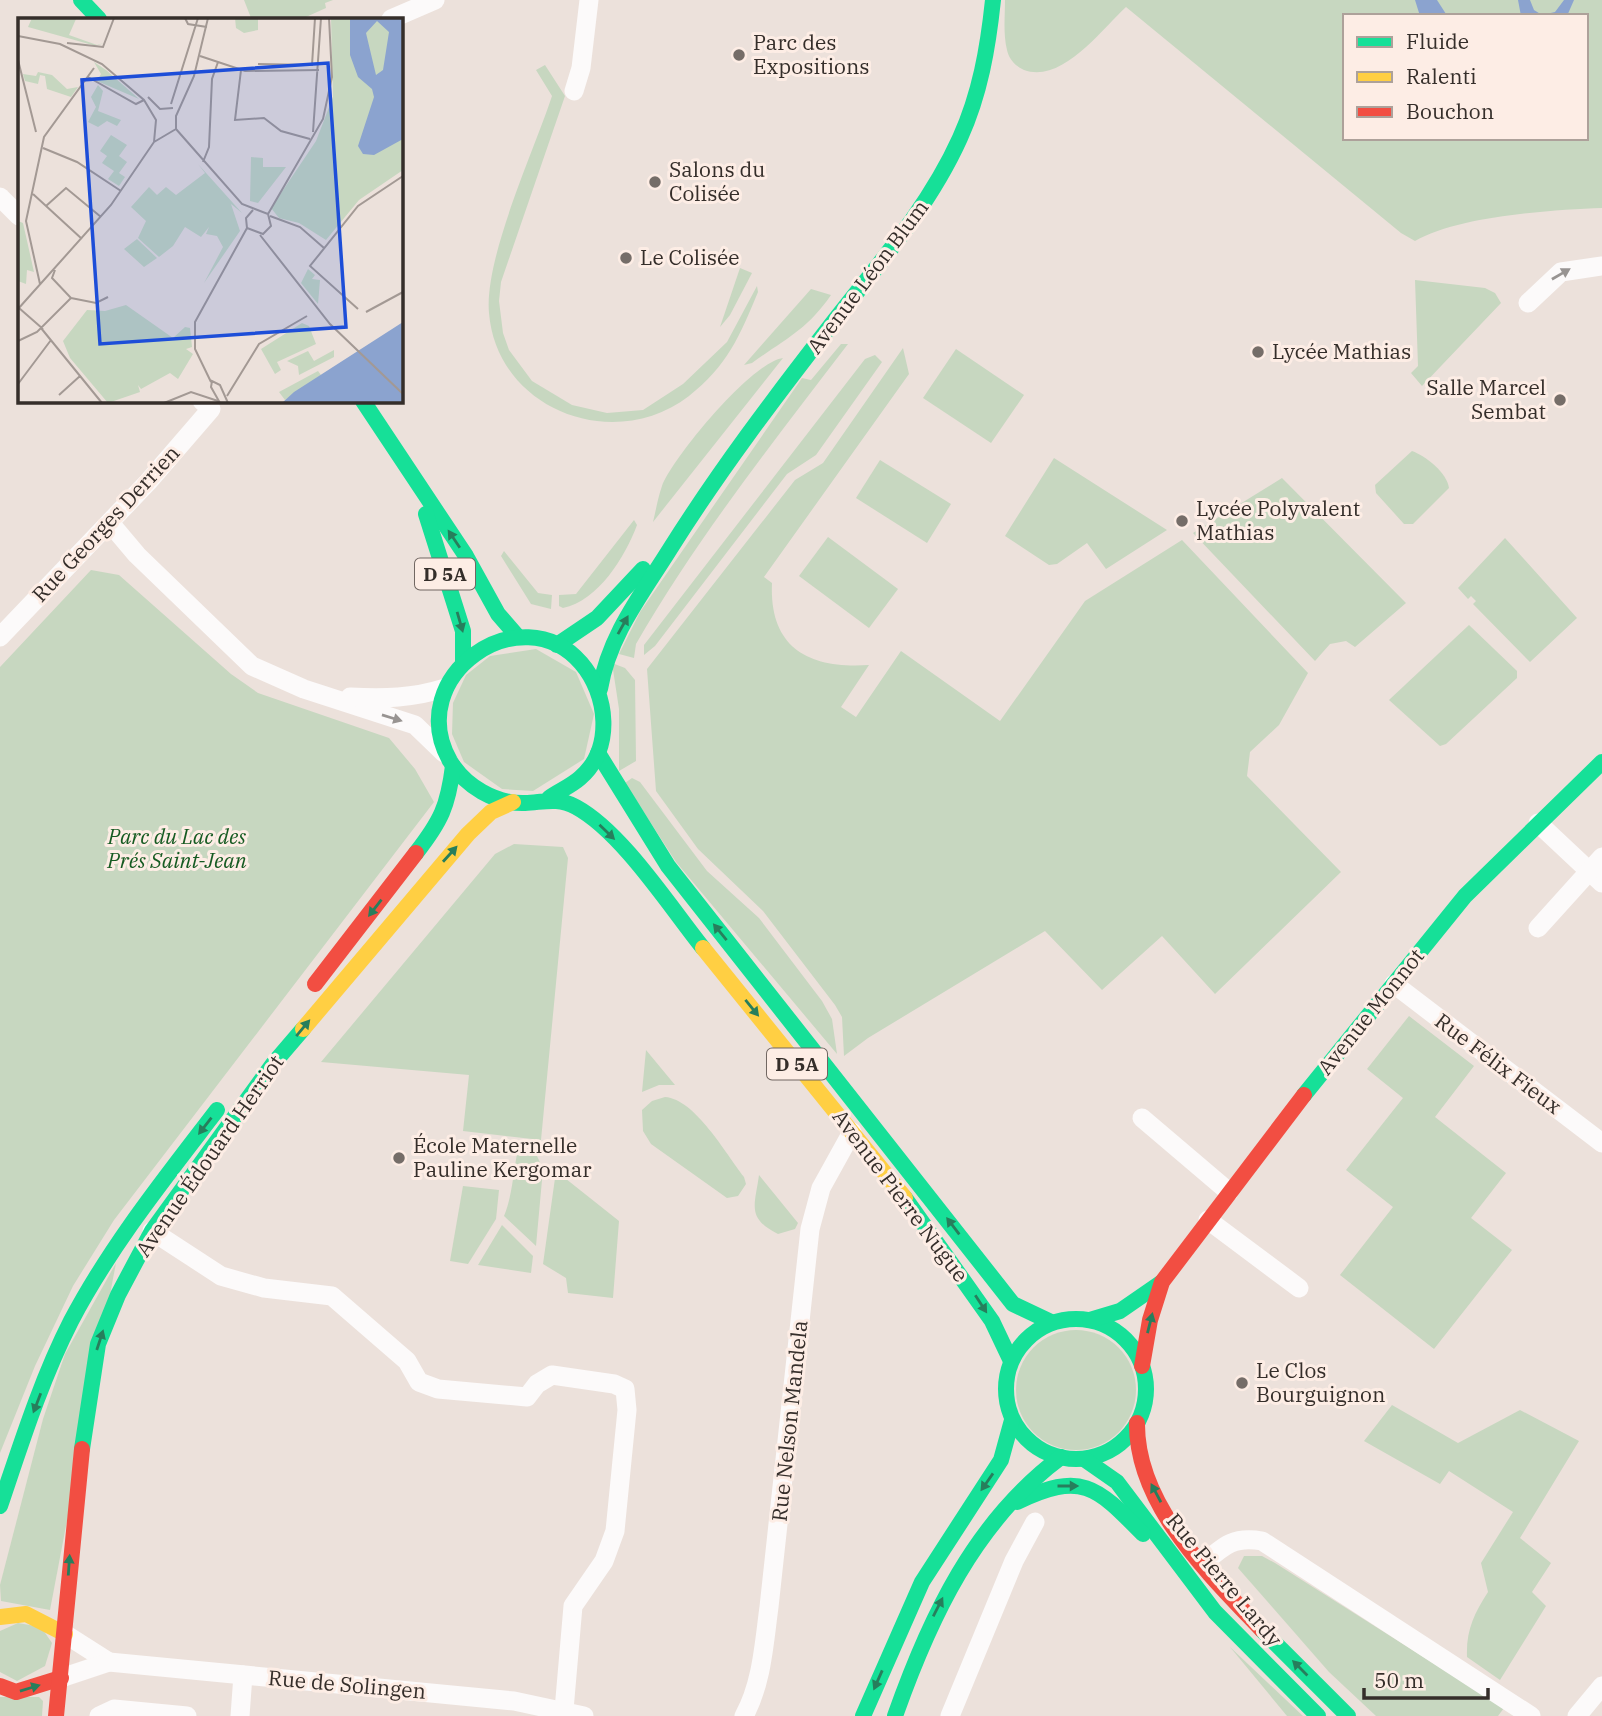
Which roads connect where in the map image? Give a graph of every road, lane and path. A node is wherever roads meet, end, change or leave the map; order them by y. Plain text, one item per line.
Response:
1 (81, 0) edge
2 (435, 0) edge
3 (589, 0) edge
4 (993, 0) edge
5 (98, 18) edge
6 (393, 18) edge
7 (574, 91) dead end
8 (0, 197) edge
9 (18, 215) edge
10 (1602, 266) edge
11 (1528, 303) dead end
12 (364, 402) edge
13 (207, 405) edge
14 (418, 486) junction
15 (110, 523) junction
16 (684, 526) junction
17 (0, 637) edge
18 (518, 637) junction
19 (557, 645) junction
20 (463, 662) junction
21 (445, 688) junction
22 (304, 689) junction
23 (600, 689) junction
24 (598, 753) junction
25 (450, 761) junction
26 (1602, 762) edge
27 (549, 798) junction
28 (513, 802) junction
29 (1538, 823) junction
30 (1597, 870) edge
31 (1538, 928) dead end
32 (1394, 984) junction
33 (306, 997) dead end
34 (281, 1029) dead end
35 (1142, 1118) dead end
36 (852, 1132) junction
37 (1602, 1143) edge
38 (1229, 1192) junction
39 (1208, 1220) junction
40 (152, 1231) junction
41 (1162, 1282) junction
42 (1299, 1288) dead end
43 (1090, 1320) junction
44 (1051, 1322) junction
45 (1011, 1361) junction
46 (1142, 1366) junction
47 (1012, 1420) junction
48 (1138, 1423) junction
49 (1061, 1458) junction
50 (1084, 1459) junction
51 (0, 1506) edge
52 (1005, 1508) junction
53 (1034, 1522) dead end
54 (1204, 1563) junction
55 (1215, 1612) junction
56 (0, 1617) edge
57 (65, 1634) junction
58 (109, 1662) junction
59 (243, 1675) junction
60 (61, 1678) junction
61 (0, 1686) edge
62 (1602, 1686) edge
63 (564, 1710) junction
64 (56, 1716) edge
65 (99, 1716) edge
66 (187, 1716) edge
67 (240, 1716) edge
68 (584, 1716) edge
69 (744, 1716) edge
70 (863, 1716) edge
71 (895, 1716) edge
72 (950, 1716) edge
73 (1318, 1716) edge
74 (1348, 1716) edge
75 (1531, 1716) edge
76 (1577, 1716) edge

1 - 5 main road
2 - 6 street
3 - 7 street
4 - 16 main road, Avenue Léon Blum
8 - 9 street
11 -> 10 street
12 - 14 main road, D 5A
13 - 15 street, Rue Georges Derrien
18 -> 14 main road, D 5A
14 -> 20 main road, D 5A
15 - 17 street, Rue Georges Derrien
15 - 22 street, Avenue Pierre Nugue
16 - 19 main road, Avenue Léon Blum
23 -> 16 main road, Avenue Léon Blum
18 - 19 main road, Avenue Pierre Nugue
18 - 20 main road, Avenue Pierre Nugue
19 - 23 main road, Avenue Pierre Nugue
20 - 21 main road, Avenue Pierre Nugue
21 - 22 street, Avenue Pierre Nugue
21 - 25 main road, Avenue Pierre Nugue
22 -> 25 street, Avenue Pierre Nugue
23 - 24 main road, Avenue Pierre Nugue
24 - 27 main road, Avenue Pierre Nugue
44 -> 24 main road, Avenue Pierre Nugue / D 5A
25 - 28 main road, Avenue Pierre Nugue
25 -> 33 main road
26 - 29 main road, Avenue Monnot
27 - 28 main road, Avenue Pierre Nugue
27 -> 36 main road, Avenue Pierre Nugue / D 5A
40 -> 28 main road, Avenue Édouard Herriot
29 - 30 street
29 - 32 main road, Avenue Monnot
30 - 31 street
32 - 37 street, Rue Félix Fieux
32 - 38 main road, Avenue Monnot
34 -> 51 main road, Avenue Édouard Herriot
35 - 38 street
36 -> 45 main road, Avenue Pierre Nugue / D 5A
36 - 69 street, Rue Nelson Mandela
38 - 39 main road, Avenue Monnot
39 - 41 main road, Avenue Monnot
39 - 42 street
57 -> 40 main road, Avenue Édouard Herriot
40 - 63 street
41 - 43 main road
46 -> 41 main road
43 - 44 main road
43 - 46 main road
44 - 45 main road
45 - 47 main road
46 - 48 main road
47 - 49 main road
47 -> 70 main road
48 - 50 main road
54 -> 48 main road, Rue Pierre Lardy
49 - 50 main road
49 - 52 main road
50 - 55 main road, Rue Pierre Lardy
52 -> 55 main road
71 -> 52 main road
53 - 72 street
74 -> 54 main road, Rue Pierre Lardy
54 - 75 street
55 - 73 main road, Rue Pierre Lardy
56 - 57 main road
57 - 58 street, Rue de Solingen
57 - 60 main road, Avenue Édouard Herriot
58 - 59 street, Rue de Solingen
58 - 60 street, Rue de Solingen
59 - 63 street, Rue de Solingen
59 - 67 street
61 -> 60 main road
60 - 64 main road, Avenue Édouard Herriot
62 - 76 street
63 - 68 street, Rue de Solingen
65 - 66 street

